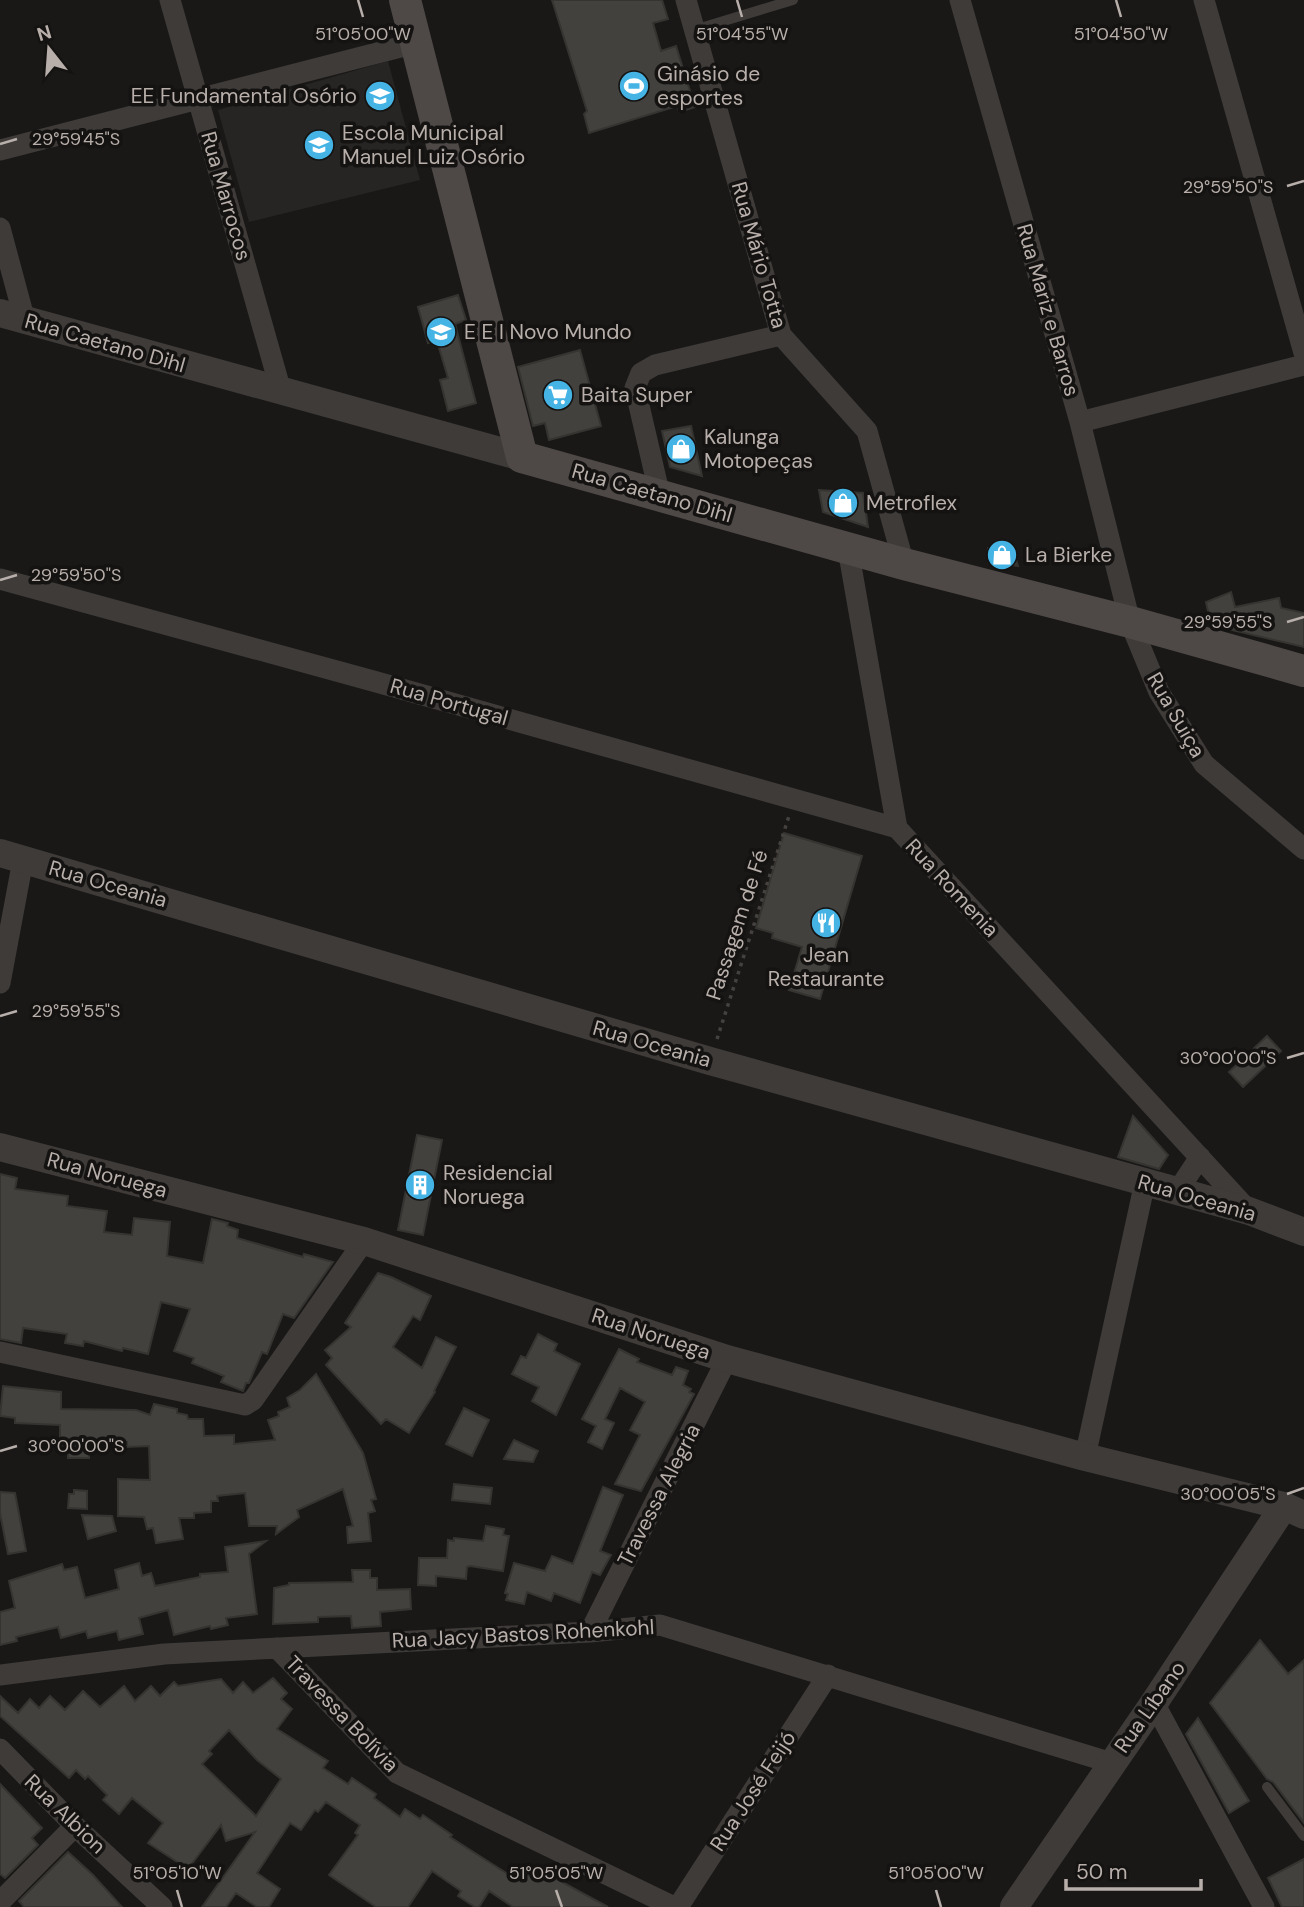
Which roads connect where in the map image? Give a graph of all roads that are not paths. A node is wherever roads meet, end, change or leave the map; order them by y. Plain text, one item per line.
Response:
1 (170, 0) edge
2 (405, 0) edge
3 (686, 0) edge
4 (793, 0) edge
5 (960, 0) edge
6 (1204, 0) edge
7 (694, 30) junction
8 (416, 43) junction
9 (198, 99) junction
10 (0, 150) edge
11 (0, 228) edge
12 (13, 317) edge
13 (781, 335) junction
14 (1304, 353) edge
15 (1304, 365) edge
16 (281, 391) junction
17 (1080, 422) junction
18 (522, 457) junction
19 (660, 496) junction
20 (848, 548) junction
21 (904, 564) junction
22 (0, 579) edge
23 (1130, 622) junction
24 (1304, 671) edge
25 (897, 828) junction
26 (1304, 849) edge
27 (11, 856) edge
28 (0, 983) edge
29 (0, 1147) edge
30 (1200, 1157) junction
31 (1145, 1182) junction
32 (1177, 1192) junction
33 (1249, 1211) junction
34 (1304, 1232) edge
35 (365, 1241) junction
36 (0, 1352) edge
37 (727, 1359) junction
38 (1085, 1457) junction
39 (1294, 1511) edge
40 (590, 1632) junction
41 (277, 1647) junction
42 (0, 1675) edge
43 (828, 1675) junction
44 (1154, 1703) junction
45 (0, 1749) edge
46 (1112, 1763) junction
47 (1266, 1787) dead end
48 (75, 1826) junction
49 (1304, 1836) edge
50 (0, 1902) edge
51 (162, 1907) edge
52 (676, 1907) edge
53 (1014, 1907) edge
54 (1264, 1907) edge

1 - 9 street, Rua Marrocos
2 - 8 main road
3 - 7 street, Rua Mário Totta
4 - 7 lane
5 - 17 street, Rua Mariz e Barros
6 - 14 street
7 - 13 street, Rua Mário Totta
8 - 9 street
8 - 18 main road
9 - 10 street
9 - 16 street, Rua Marrocos
11 - 12 street
12 - 16 street, Rua Caetano Dihl
13 - 19 street
13 - 21 street, Rua Mário Totta
15 - 17 street
16 - 18 street, Rua Caetano Dihl
17 - 23 street, Rua Mariz e Barros
18 - 19 main road, Rua Caetano Dihl
19 - 20 main road, Rua Caetano Dihl
20 - 21 main road, Rua Caetano Dihl
20 - 25 street, Rua Romenia
21 - 23 main road, Rua Caetano Dihl
22 - 25 street, Rua Portugal
23 - 24 main road, Rua Caetano Dihl
23 - 26 street, Rua Suiça
25 - 30 street, Rua Romenia
27 - 28 street
27 - 31 street, Rua Oceania
29 - 35 street, Rua Noruega
30 - 32 street
30 - 33 street, Rua Romenia
31 - 32 street, Rua Oceania
31 - 38 street
32 - 33 street, Rua Oceania
33 - 34 street, Rua Oceania
35 - 36 street
35 - 37 street, Rua Noruega
37 - 38 street, Rua Noruega
37 - 40 street, Travessa Alegria
38 - 39 street, Rua Noruega
39 - 44 street, Rua Líbano
40 - 41 street, Rua Jacy Bastos Rohenkohl
40 - 43 street, Rua Jacy Bastos Rohenkohl
41 - 42 street, Rua Jacy Bastos Rohenkohl
41 - 52 street, Travessa Bolívia
43 - 46 street, Rua Jacy Bastos Rohenkohl
43 - 52 street, Rua José Feijó
44 - 46 street, Rua Líbano
44 - 54 street
45 - 48 street, Rua Albion
46 - 53 street, Rua Líbano
47 - 49 lane
48 - 50 street
48 - 51 street, Rua Albion

